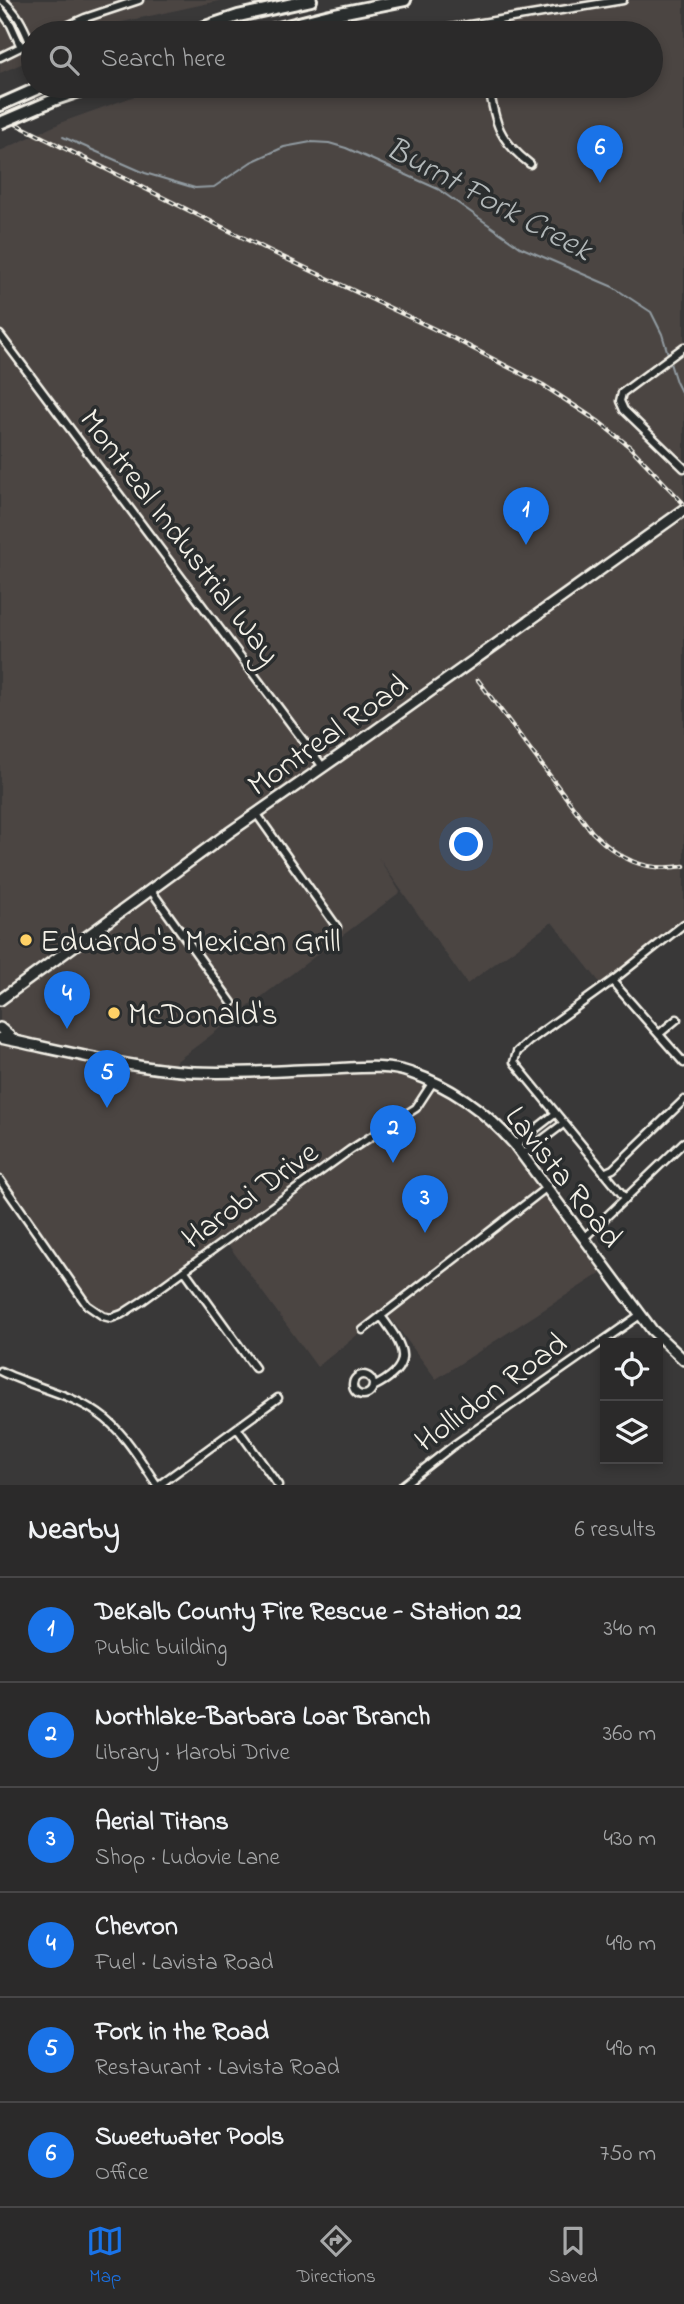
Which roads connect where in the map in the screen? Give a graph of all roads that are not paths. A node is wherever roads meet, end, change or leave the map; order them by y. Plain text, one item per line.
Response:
1 (2, 0) edge
2 (139, 0) edge
3 (311, 0) edge
4 (405, 0) edge
5 (623, 0) edge
6 (0, 9) edge
7 (22, 21) edge
8 (78, 21) edge
9 (223, 21) edge
10 (306, 21) edge
11 (498, 21) edge
12 (21, 47) joint
13 (0, 57) edge
14 (21, 96) edge
15 (59, 98) edge
16 (491, 98) edge
17 (0, 105) edge
18 (0, 123) edge
19 (530, 164) dead end
20 (0, 335) edge
21 (684, 347) edge
22 (684, 468) edge
23 (684, 510) edge
24 (323, 767) junction
25 (256, 813) junction
26 (150, 889) junction
27 (684, 924) edge
28 (337, 927) dead end
29 (612, 981) junction
30 (0, 1000) edge
31 (232, 1003) dead end
32 (677, 1019) dead end
33 (0, 1028) edge
34 (659, 1034) junction
35 (0, 1038) edge
36 (15, 1041) junction
37 (684, 1063) edge
38 (433, 1082) junction
39 (684, 1100) edge
40 (555, 1114) junction
41 (563, 1124) junction
42 (684, 1142) edge
43 (515, 1145) junction
44 (522, 1155) junction
45 (604, 1173) junction
46 (0, 1181) edge
47 (546, 1188) junction
48 (626, 1199) junction
49 (584, 1238) junction
50 (185, 1271) junction
51 (640, 1315) junction
52 (381, 1316) junction
53 (363, 1331) dead end
54 (684, 1360) edge
55 (255, 1368) dead end
56 (0, 1370) edge
57 (373, 1387) dead end
58 (278, 1398) dead end
59 (237, 1427) junction
60 (158, 1485) edge
61 (278, 1485) edge
62 (403, 1485) edge

1 - 7 street
2 - 8 street
3 - 9 highway
4 - 10 highway
5 - 11 street
6 - 12 street
12 - 13 street
14 - 17 highway
15 - 18 highway, bridge
16 - 19 street
20 - 24 street, Montreal Industrial Way
21 - 22 street
23 - 24 street, Montreal Road
24 - 25 street, Montreal Road
25 - 26 street, Montreal Road
25 - 28 street
26 - 30 street, Montreal Road
26 - 31 street
27 - 29 street
29 - 34 street
29 - 40 street
32 - 34 street
33 - 36 street
34 - 37 street
35 - 36 street, Lavista Road
36 - 38 street, Lavista Road
38 - 43 street, Lavista Road
38 - 50 street, Harobi Drive
39 - 45 street
40 - 41 street
40 - 43 street
41 - 44 street
41 - 45 street
42 - 48 street
43 - 44 street, Lavista Road
44 - 47 street, Lavista Road
45 - 48 street
46 - 50 street
47 - 49 street, Lavista Road
47 - 52 street
48 - 49 street
49 - 51 street, Lavista Road
50 - 55 street, Harobi Drive
51 - 54 street, Lavista Road
51 - 62 street, Hollidon Road
52 - 53 street
52 - 57 street
56 - 60 street
58 - 59 street
59 - 60 street
59 - 61 street

